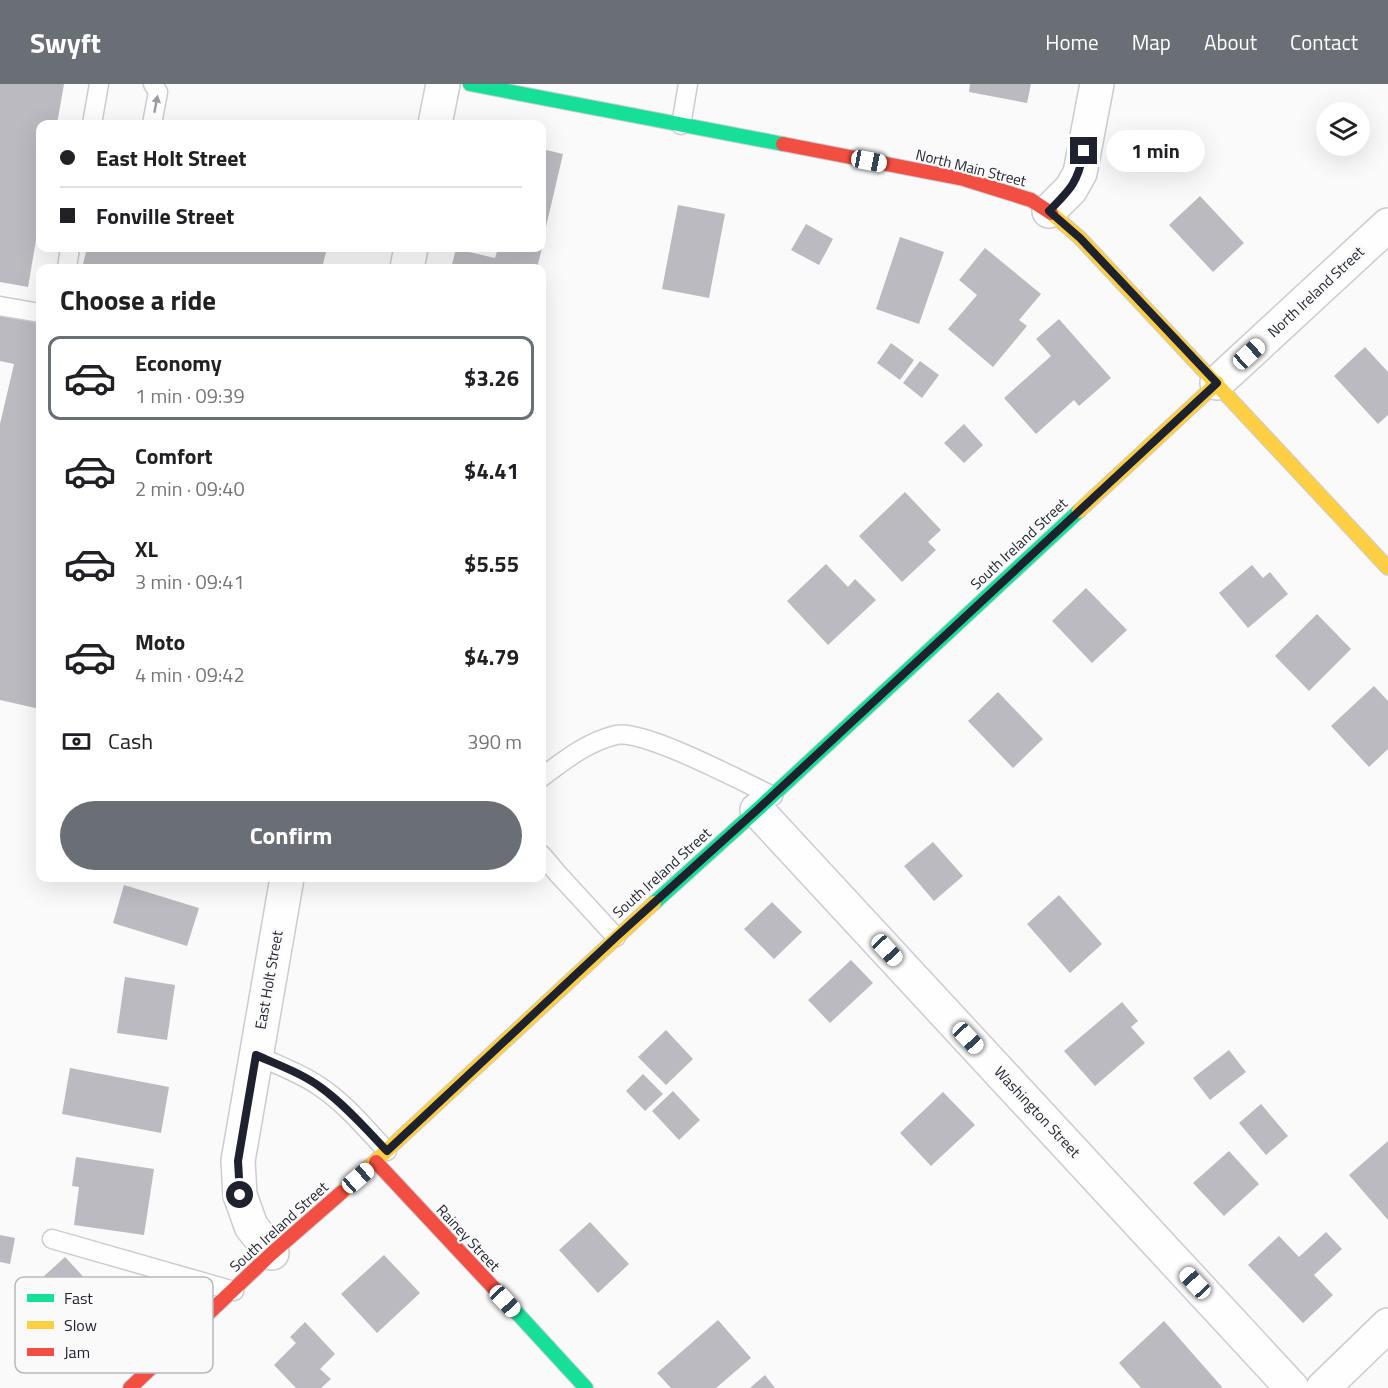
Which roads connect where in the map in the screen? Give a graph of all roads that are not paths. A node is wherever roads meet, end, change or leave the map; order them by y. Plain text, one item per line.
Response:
1 (99, 84) edge
2 (153, 84) edge
3 (443, 84) edge
4 (470, 84) edge
5 (688, 84) edge
6 (1097, 84) edge
7 (93, 120) edge
8 (153, 120) edge
9 (436, 120) edge
10 (681, 124) junction
11 (1049, 211) junction
12 (1388, 225) edge
13 (0, 306) edge
14 (36, 312) edge
15 (1217, 383) junction
16 (1388, 568) edge
17 (546, 774) edge
18 (765, 803) junction
19 (546, 859) edge
20 (286, 882) edge
21 (616, 937) junction
22 (256, 1055) junction
23 (382, 1157) junction
24 (52, 1239) dead end
25 (272, 1254) junction
26 (185, 1277) edge
27 (213, 1285) edge
28 (234, 1291) junction
29 (213, 1311) edge
30 (1388, 1325) edge
31 (146, 1373) edge
32 (130, 1388) edge
33 (586, 1388) edge
34 (1293, 1388) edge
35 (1323, 1388) edge

1 - 7 lane
8 -> 2 lane
3 - 9 street
4 - 10 street, North Main Street
5 - 10 lane
6 - 11 street
10 - 11 street, North Main Street
11 - 15 street, North Main Street
12 - 15 street, North Ireland Street
13 - 14 lane
15 - 16 street, North Main Street
15 - 18 street, South Ireland Street
17 - 18 lane
18 - 21 street, South Ireland Street
18 - 34 street, Washington Street
19 - 21 lane
20 - 22 street, East Holt Street
21 - 23 street, South Ireland Street
22 - 23 lane
22 - 25 street, East Holt Street
23 - 25 street, South Ireland Street
23 - 33 street, Rainey Street
24 - 26 lane
25 - 28 street, South Ireland Street
27 - 28 lane
28 - 29 street, South Ireland Street
30 - 35 street
31 - 32 street, South Ireland Street

